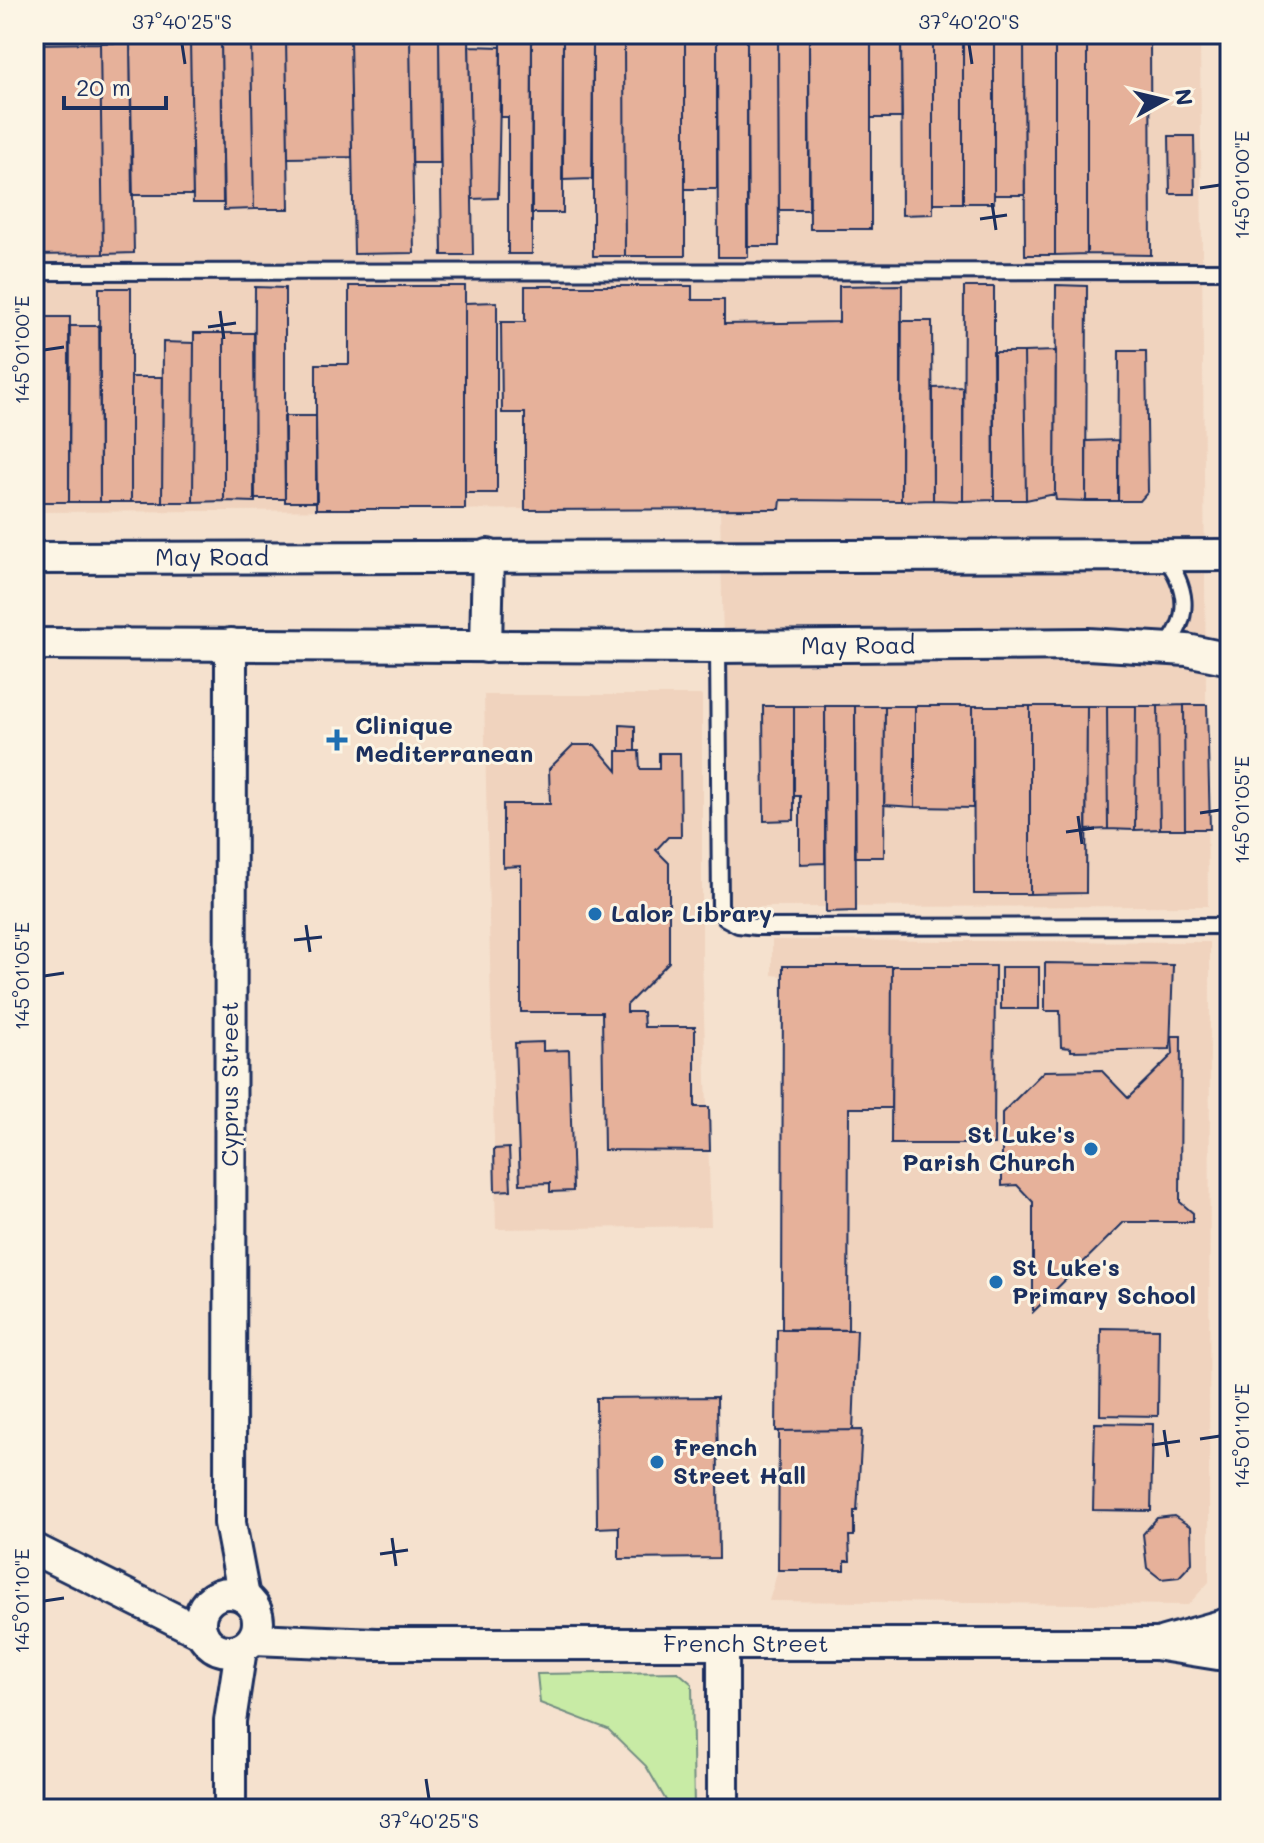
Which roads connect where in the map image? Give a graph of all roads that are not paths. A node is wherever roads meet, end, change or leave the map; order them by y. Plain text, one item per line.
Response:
1 (1230, 271) edge
2 (34, 272) edge
3 (488, 555) junction
4 (1163, 555) junction
5 (1230, 555) edge
6 (34, 558) edge
7 (34, 644) edge
8 (231, 644) junction
9 (486, 647) junction
10 (718, 647) junction
11 (1164, 648) junction
12 (1230, 659) edge
13 (1230, 926) edge
14 (230, 1523) junction
15 (34, 1549) edge
16 (106, 1582) junction
17 (211, 1600) junction
18 (250, 1602) junction
19 (1227, 1622) edge
20 (207, 1639) junction
21 (336, 1640) junction
22 (248, 1644) junction
23 (723, 1644) junction
24 (1155, 1644) junction
25 (1224, 1663) edge
26 (230, 1721) junction
27 (230, 1809) edge
28 (723, 1809) edge

1 - 2 lane
3 - 4 street, May Road
3 - 6 street, May Road
3 - 9 street
4 - 5 street, May Road
4 - 11 lane
7 - 8 street, May Road
8 - 9 street, May Road
8 - 14 street, Cyprus Street
9 - 10 street, May Road
10 - 11 street, May Road
10 - 13 lane
11 - 12 street, May Road
14 - 17 street, Cyprus Street
14 - 18 street, Cyprus Street
15 - 16 street
16 - 17 street
16 - 20 street
17 - 18 street
17 - 20 street
18 - 21 street, French Street
18 - 22 street
19 - 24 street, French Street
19 - 25 street
20 - 22 street
20 - 26 street
21 - 22 street, French Street
21 - 23 street, French Street
22 - 26 street
23 - 24 street, French Street
23 - 28 street
24 - 25 street, French Street
26 - 27 street

